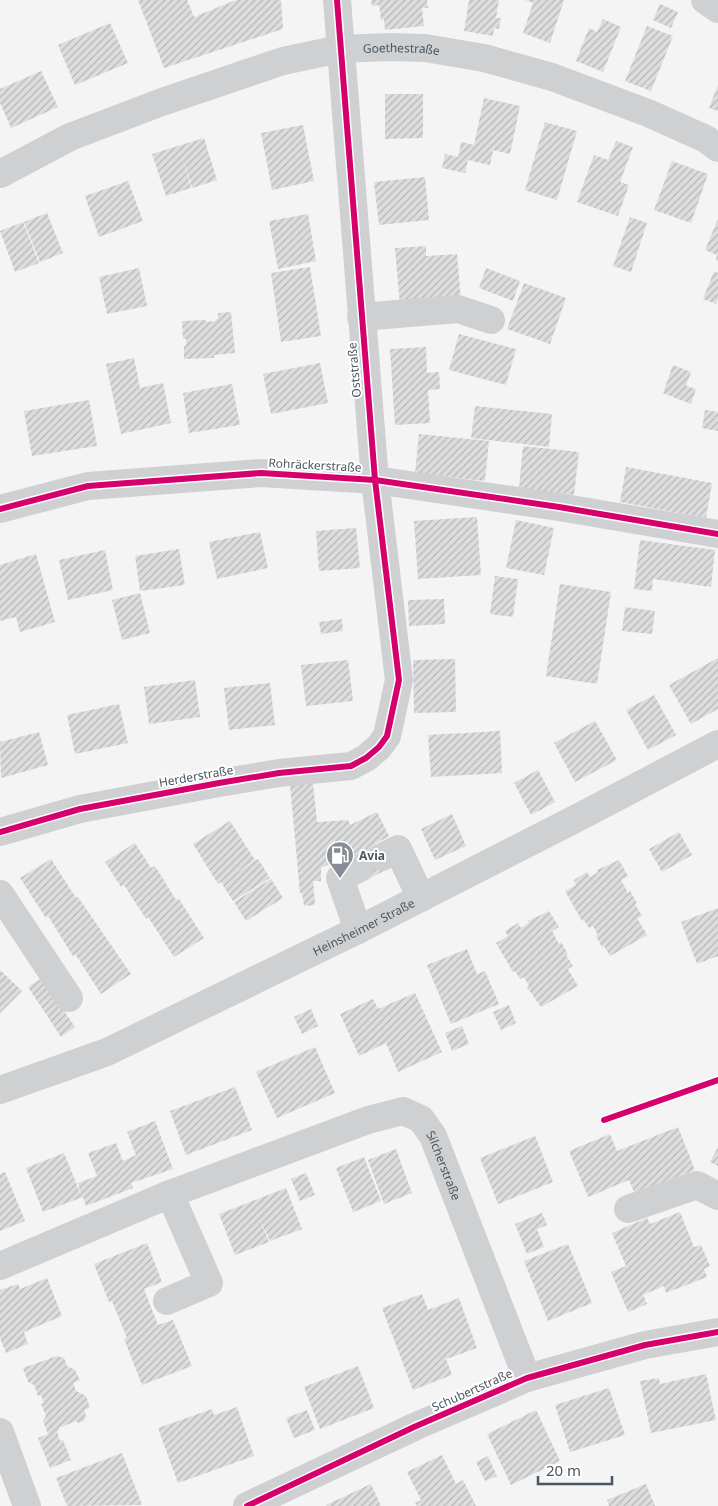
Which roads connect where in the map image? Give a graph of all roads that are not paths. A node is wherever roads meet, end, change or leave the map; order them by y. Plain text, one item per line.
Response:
1 (337, 0) edge
2 (705, 0) edge
3 (718, 10) edge
4 (340, 49) junction
5 (718, 148) edge
6 (0, 174) edge
7 (361, 317) junction
8 (490, 320) dead end
9 (375, 480) junction
10 (0, 509) edge
11 (718, 534) edge
12 (388, 736) joint
13 (718, 744) edge
14 (0, 832) edge
15 (0, 894) edge
16 (421, 898) junction
17 (358, 930) junction
18 (68, 998) dead end
19 (0, 1090) edge
20 (170, 1194) junction
21 (718, 1196) edge
22 (628, 1209) dead end
23 (0, 1266) edge
24 (167, 1301) dead end
25 (718, 1332) edge
26 (527, 1378) junction
27 (0, 1432) edge
28 (27, 1506) edge
29 (247, 1506) edge

1 - 4 street, Oststraße
2 - 3 street
4 - 5 street, Goethestraße
4 - 6 street, Goethestraße
4 - 7 street, Oststraße
7 - 8 street
7 - 9 street, Oststraße
9 - 10 street, Rohräckerstraße
9 - 11 street, Rohräckerstraße
9 - 12 street, Oststraße
12 - 14 street, Herderstraße
13 - 16 street, Heinsheimer Straße
15 - 18 street
16 - 17 street, Heinsheimer Straße
16 - 17 street
17 - 19 street, Heinsheimer Straße
20 - 23 street, Silcherstraße
20 - 24 street
20 - 26 street, Silcherstraße
21 - 22 street
25 - 26 street, Schubertstraße
26 - 29 street, Schubertstraße
27 - 28 street

